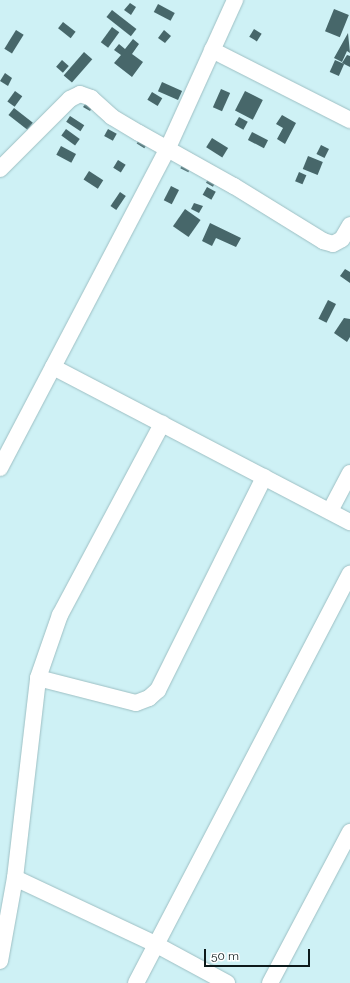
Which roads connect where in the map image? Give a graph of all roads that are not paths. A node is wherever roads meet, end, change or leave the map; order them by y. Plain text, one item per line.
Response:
1 (235, 0) edge
2 (212, 50) junction
3 (350, 120) edge
4 (168, 150) junction
5 (0, 169) edge
6 (350, 225) edge
7 (52, 367) junction
8 (162, 424) junction
9 (0, 468) edge
10 (350, 473) edge
11 (264, 477) junction
12 (330, 511) junction
13 (350, 522) edge
14 (350, 573) edge
15 (38, 678) junction
16 (350, 832) edge
17 (14, 878) junction
18 (155, 944) junction
19 (0, 961) edge
20 (136, 983) edge
21 (227, 983) edge
22 (270, 983) edge

1 - 2 street
2 - 3 street
2 - 4 street
4 - 5 street
4 - 6 street
4 - 7 street
7 - 8 street
7 - 9 street
8 - 11 street
8 - 15 street
10 - 12 street
11 - 12 street
11 - 15 street
12 - 13 street
14 - 18 street
15 - 17 street
16 - 22 street
17 - 18 street
17 - 19 street
18 - 20 street
18 - 21 street

